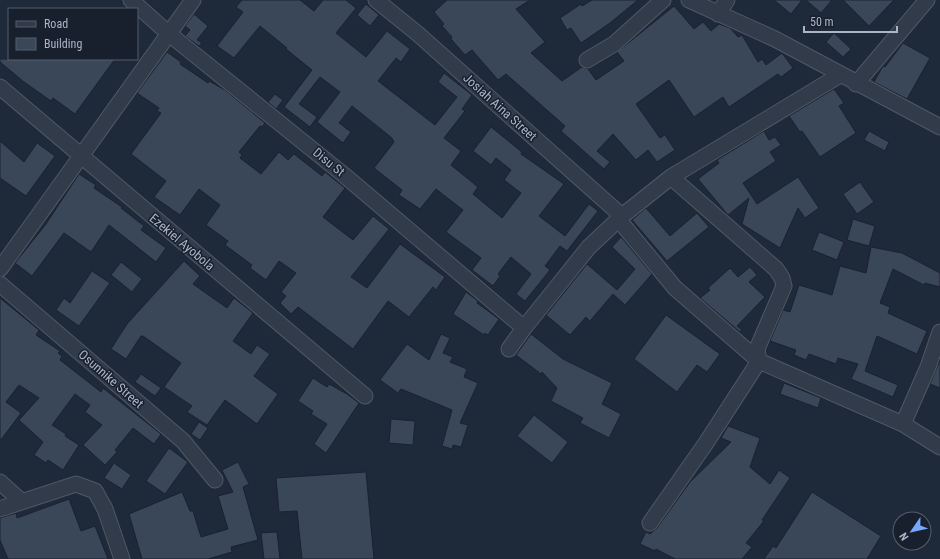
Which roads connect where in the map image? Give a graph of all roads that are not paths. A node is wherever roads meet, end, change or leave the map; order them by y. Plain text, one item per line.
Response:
1 (131, 0) edge
2 (193, 0) edge
3 (376, 0) edge
4 (663, 0) edge
5 (689, 0) edge
6 (727, 0) edge
7 (927, 0) edge
8 (718, 14) junction
9 (168, 33) junction
10 (587, 60) dead end
11 (840, 75) junction
12 (856, 84) junction
13 (0, 87) edge
14 (940, 128) edge
15 (81, 157) junction
16 (671, 177) junction
17 (620, 217) junction
18 (0, 269) edge
19 (0, 284) edge
20 (524, 328) junction
21 (940, 332) edge
22 (509, 349) dead end
23 (759, 361) junction
24 (365, 396) dead end
25 (903, 424) junction
26 (940, 447) edge
27 (215, 480) dead end
28 (0, 482) edge
29 (21, 501) junction
30 (0, 509) edge
31 (650, 523) dead end
32 (122, 559) edge

1 - 9 street, Disu St
2 - 9 street
3 - 17 street, Josiah Aina Street
4 - 10 street
5 - 8 street
6 - 8 street
7 - 12 street
8 - 11 street
9 - 15 street
9 - 20 street, Disu St
11 - 12 street
11 - 16 street
12 - 14 street
13 - 15 street, Ezekiel Ayobola
15 - 18 street
15 - 24 street, Ezekiel Ayobola
16 - 17 street
16 - 23 street
17 - 20 street
17 - 23 street, Josiah Aina Street
19 - 27 street, Osunnike Street
20 - 22 street
21 - 25 street
23 - 25 street, Josiah Aina Street
23 - 31 street
25 - 26 street, Josiah Aina Street
28 - 29 street
29 - 30 street
29 - 32 street

